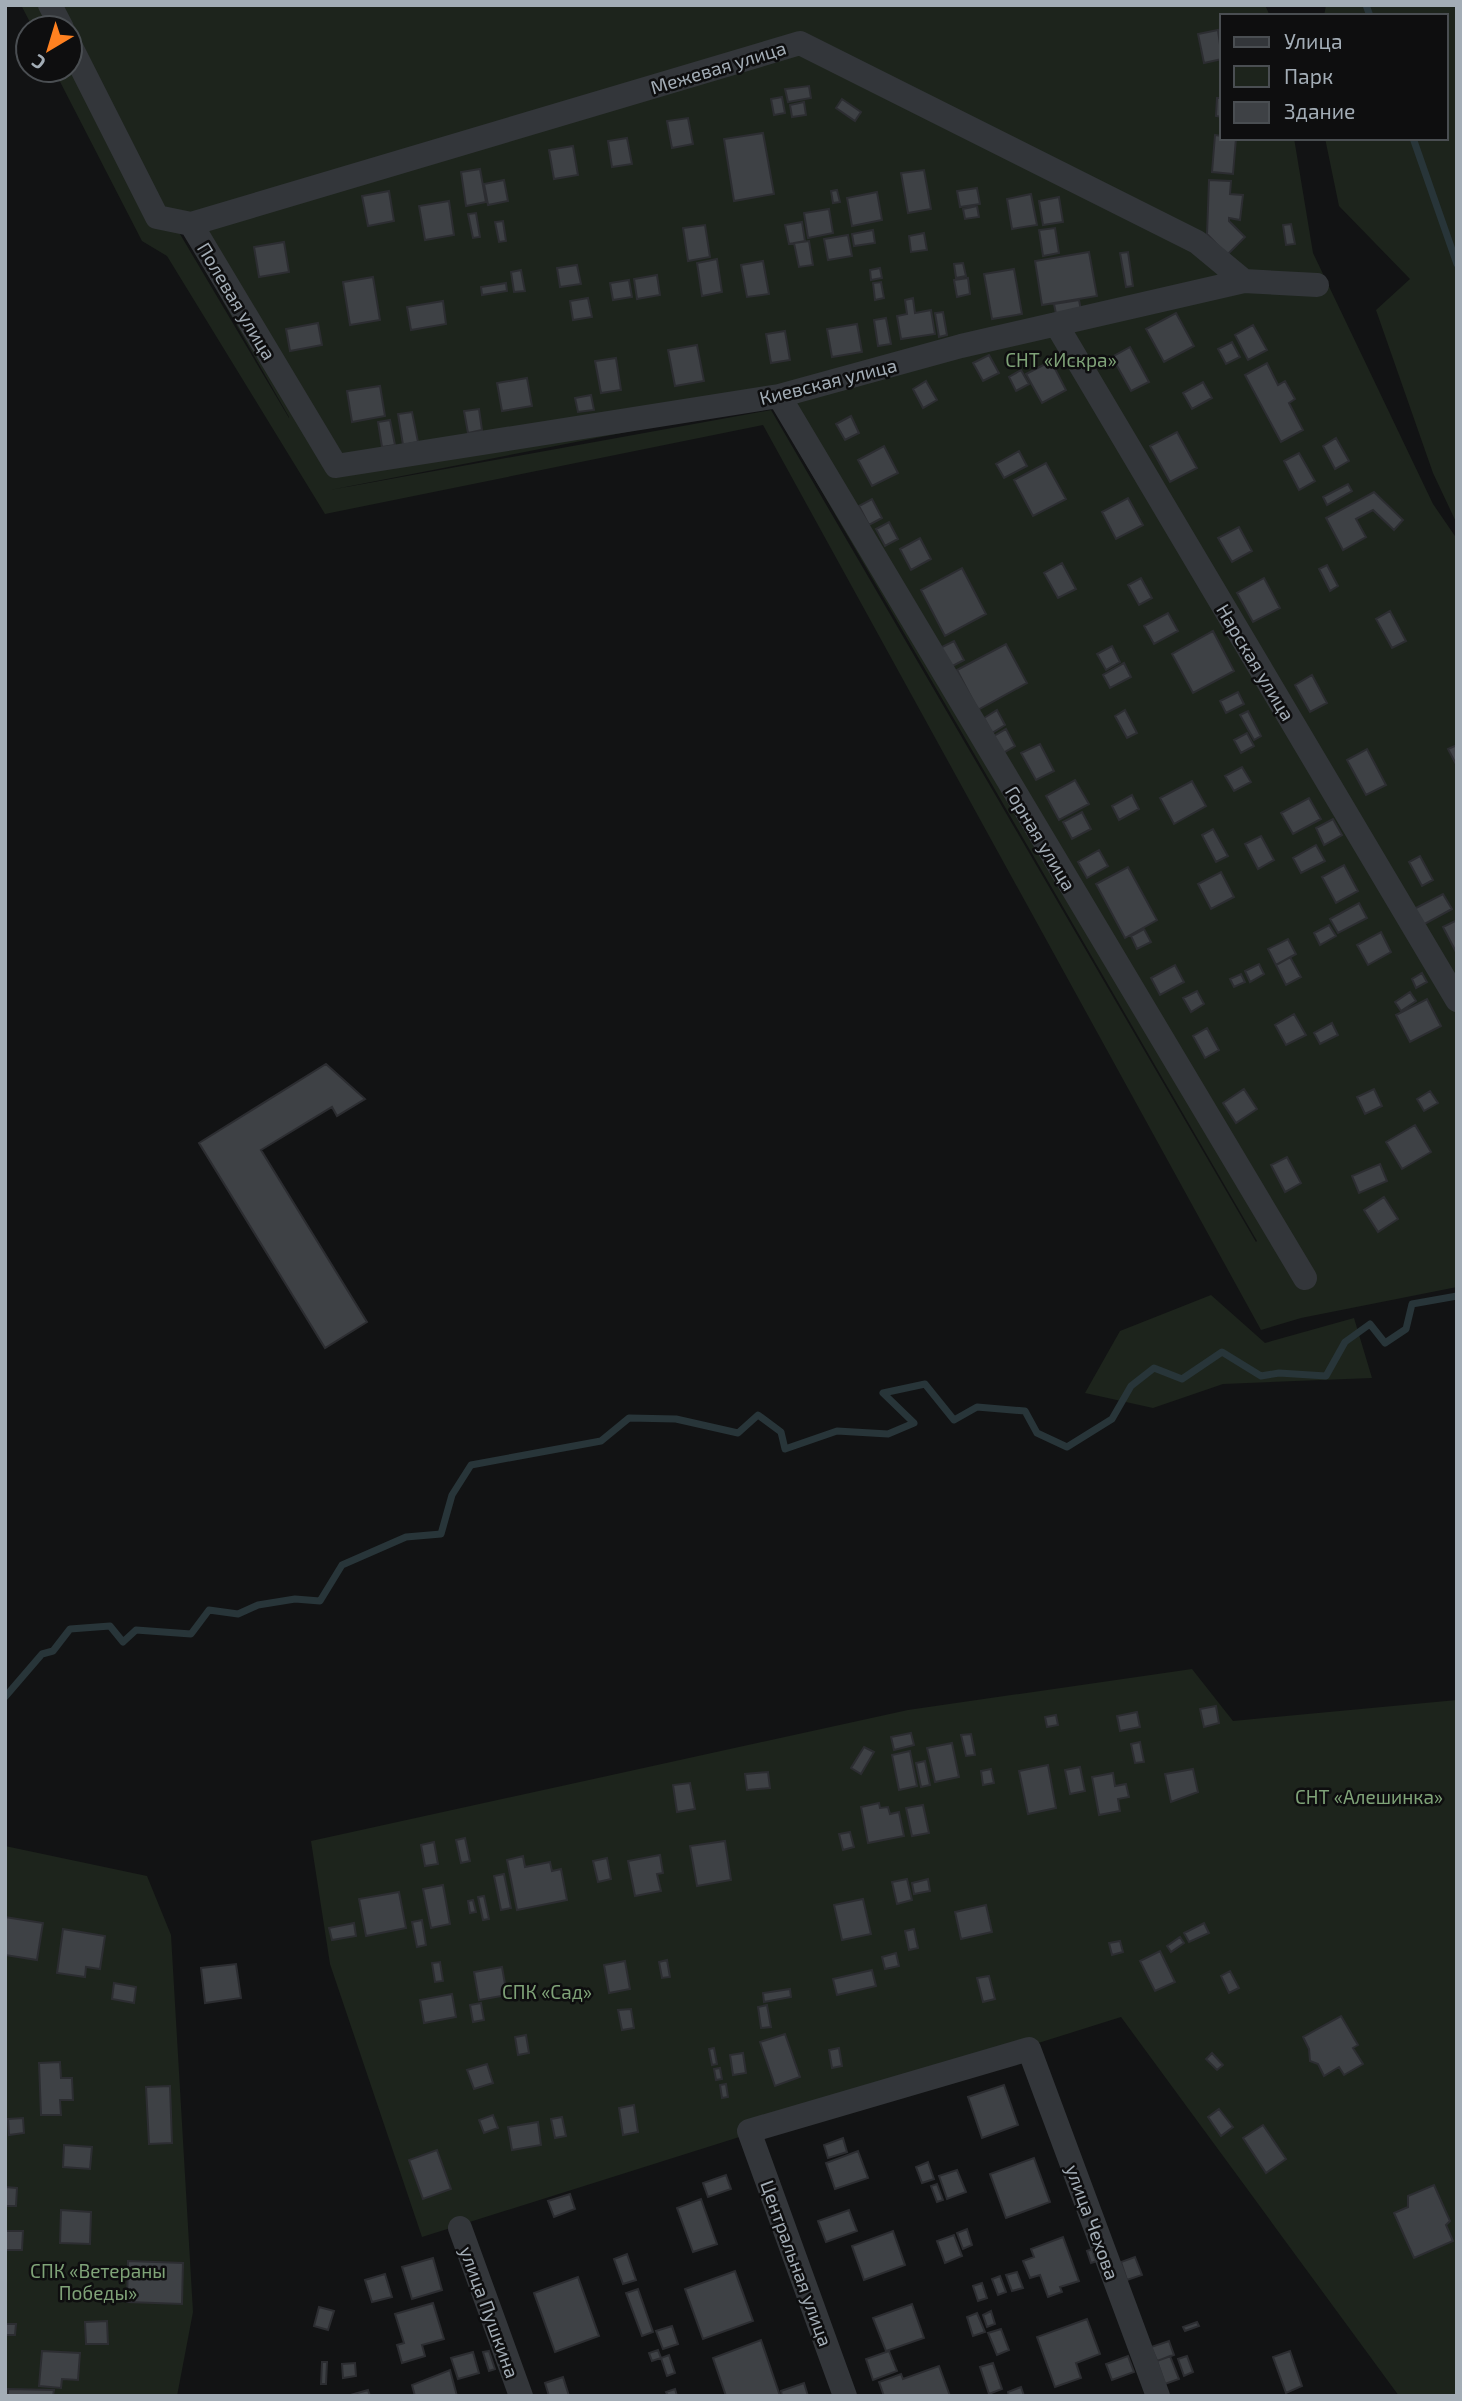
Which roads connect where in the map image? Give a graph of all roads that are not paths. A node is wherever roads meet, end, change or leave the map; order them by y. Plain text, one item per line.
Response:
1 (84, 73) edge
2 (191, 224) junction
3 (1244, 281) junction
4 (1317, 285) dead end
5 (1056, 324) junction
6 (779, 396) junction
7 (335, 466) joint
8 (1457, 1000) edge
9 (1305, 1278) dead end
10 (749, 2131) joint
11 (460, 2228) dead end
12 (521, 2396) edge
13 (845, 2396) edge
14 (1158, 2396) edge

1 - 2 street, Полевая улица
2 - 3 street, Межевая улица
2 - 7 street, Полевая улица
3 - 4 street, Киевская улица
3 - 5 street, Киевская улица
5 - 6 street, Киевская улица
5 - 8 street, Нарская улица
6 - 7 street, Киевская улица
6 - 9 street, Горная улица
10 - 13 street, Центральная улица
10 - 14 street, улица Чехова
11 - 12 street, улица Пушкина

